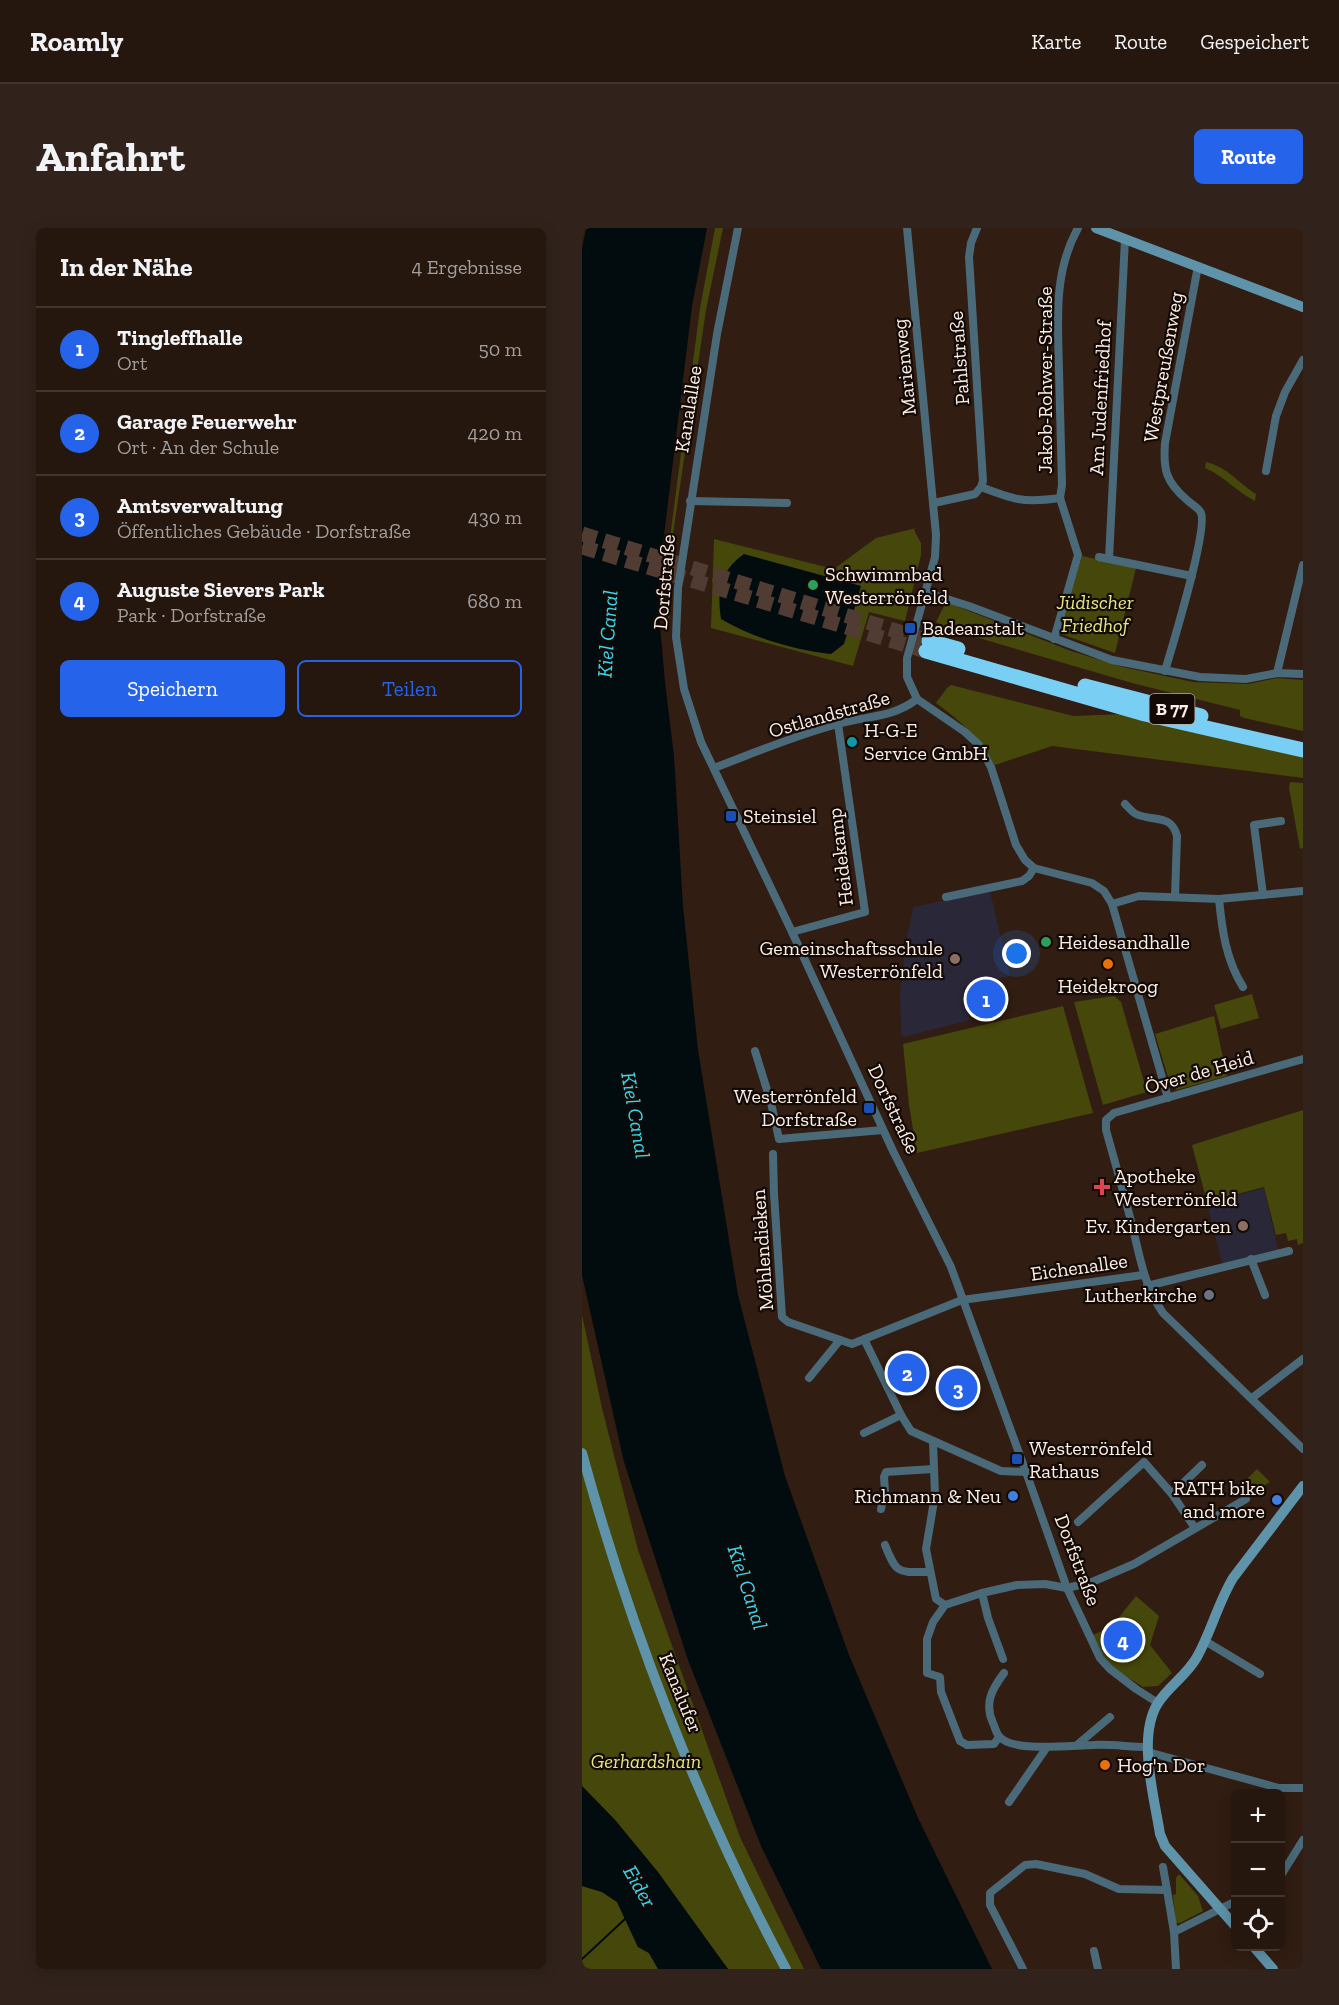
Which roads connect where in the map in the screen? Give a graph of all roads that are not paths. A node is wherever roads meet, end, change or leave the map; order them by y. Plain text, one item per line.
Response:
1 (738, 228) edge
2 (907, 228) edge
3 (977, 228) edge
4 (1078, 228) edge
5 (1096, 228) edge
6 (1125, 239) junction
7 (1198, 266) junction
8 (1303, 306) edge
9 (1303, 360) edge
10 (1266, 471) dead end
11 (981, 487) junction
12 (1060, 498) junction
13 (690, 501) junction
14 (787, 502) dead end
15 (934, 503) junction
16 (1099, 557) dead end
17 (1108, 559) junction
18 (1303, 565) edge
19 (1192, 576) junction
20 (925, 592) junction
21 (1054, 639) junction
22 (1165, 671) junction
23 (1277, 673) junction
24 (1303, 674) edge
25 (916, 699) junction
26 (838, 724) junction
27 (1303, 741) edge
28 (1303, 750) edge
29 (714, 768) junction
30 (1125, 804) dead end
31 (1281, 821) dead end
32 (1034, 868) junction
33 (1303, 891) edge
34 (1263, 895) junction
35 (1175, 896) junction
36 (946, 897) dead end
37 (1219, 899) junction
38 (1112, 904) junction
39 (792, 932) junction
40 (1243, 987) dead end
41 (755, 1051) dead end
42 (1303, 1059) edge
43 (1168, 1098) junction
44 (883, 1130) junction
45 (773, 1154) dead end
46 (1289, 1251) dead end
47 (1251, 1259) junction
48 (1143, 1275) junction
49 (1147, 1286) junction
50 (1265, 1295) dead end
51 (962, 1300) junction
52 (880, 1333) junction
53 (864, 1339) junction
54 (840, 1340) junction
55 (872, 1352) junction
56 (1303, 1359) edge
57 (808, 1378) dead end
58 (1252, 1398) junction
59 (901, 1415) junction
60 (864, 1433) dead end
61 (933, 1441) junction
62 (1303, 1449) edge
63 (582, 1453) edge
64 (1202, 1465) dead end
65 (933, 1469) junction
66 (1026, 1472) junction
67 (1303, 1486) edge
68 (1172, 1494) junction
69 (1246, 1499) dead end
70 (881, 1509) dead end
71 (1078, 1522) dead end
72 (1195, 1528) junction
73 (885, 1545) dead end
74 (929, 1572) junction
75 (1067, 1588) junction
76 (982, 1593) junction
77 (945, 1605) junction
78 (1205, 1641) junction
79 (1003, 1659) dead end
80 (1004, 1673) dead end
81 (1260, 1674) dead end
82 (1158, 1702) junction
83 (1110, 1717) dead end
84 (999, 1737) junction
85 (1076, 1745) junction
86 (1047, 1747) junction
87 (1148, 1750) junction
88 (1303, 1788) edge
89 (1271, 1789) edge
90 (1285, 1790) edge
91 (1009, 1802) dead end
92 (1303, 1840) edge
93 (1163, 1867) dead end
94 (1285, 1869) edge
95 (1167, 1890) junction
96 (1231, 1903) edge
97 (1218, 1908) junction
98 (1231, 1922) edge
99 (1174, 1932) junction
100 (1257, 1951) edge
101 (1094, 1952) dead end
102 (786, 1969) edge
103 (1023, 1969) edge
104 (1098, 1969) edge
105 (1176, 1969) edge
106 (1273, 1969) edge

1 - 13 street, Kanalallee
2 - 15 street, Marienweg
3 - 11 street, Pahlstraße
4 - 12 street, Jakob-Rohwer-Straße
5 - 6 street
6 - 7 street
6 - 17 street, Am Judenfriedhof
7 - 8 street
7 - 19 street, Westpreußenweg
9 - 10 street
11 - 12 street, Jakob-Rohwer-Straße
11 - 15 street
12 - 21 street, Jakob-Rohwer-Straße
13 - 14 street
13 - 29 street, Dorfstraße
15 - 20 street, Marienweg
16 - 17 street
17 - 19 street
18 - 23 street
19 - 22 street, Westpreußenweg
20 - 21 street
20 - 25 street, Marienweg
21 - 22 street
22 - 23 street
23 - 24 street
25 - 26 street, Ostlandstraße
25 - 32 street
26 - 29 street, Ostlandstraße
26 - 39 street, Heidekamp
27 - 28 highway, B 77
29 - 39 street, Dorfstraße
30 - 35 street
31 - 34 street
32 - 36 street
32 - 38 street
33 - 34 street
34 - 37 street
35 - 37 street
35 - 38 street
37 - 40 street
38 - 43 street
39 - 44 street, Dorfstraße
41 - 44 street
42 - 43 street, Över de Heid
43 - 48 street, Över de Heid
44 - 51 street, Dorfstraße
45 - 54 street, Möhlendieken
46 - 47 street
47 - 49 street
47 - 50 street
48 - 49 street, Eichenallee
48 - 51 street, Eichenallee
49 - 58 street, Eichenallee
51 - 52 street, Eichenallee
51 - 66 street, Dorfstraße
52 - 53 street, Möhlendieken
52 - 55 street
53 - 54 street, Möhlendieken
53 - 55 street
54 - 57 street
55 - 59 street
56 - 58 street
58 - 62 street, Eichenallee
59 - 60 street
59 - 61 street
61 - 65 street
61 - 66 street
63 - 102 street, Kanalufer
64 - 68 street
65 - 70 street
65 - 74 street
66 - 75 street, Dorfstraße
67 - 78 street
68 - 71 street
68 - 72 street
69 - 72 street
72 - 75 street
73 - 74 street
74 - 77 street
75 - 76 street
75 - 82 street, Dorfstraße
76 - 77 street
76 - 79 street
77 - 84 street
78 - 81 street
78 - 82 street
80 - 84 street
82 - 87 street
83 - 85 street
84 - 86 street
85 - 86 street
85 - 87 street
86 - 91 street
87 - 89 street
87 - 97 street
88 - 90 street
92 - 94 street
93 - 95 street
95 - 99 street
95 - 103 street
96 - 97 street
97 - 98 street
97 - 99 street
99 - 105 street
100 - 106 street
101 - 104 street

